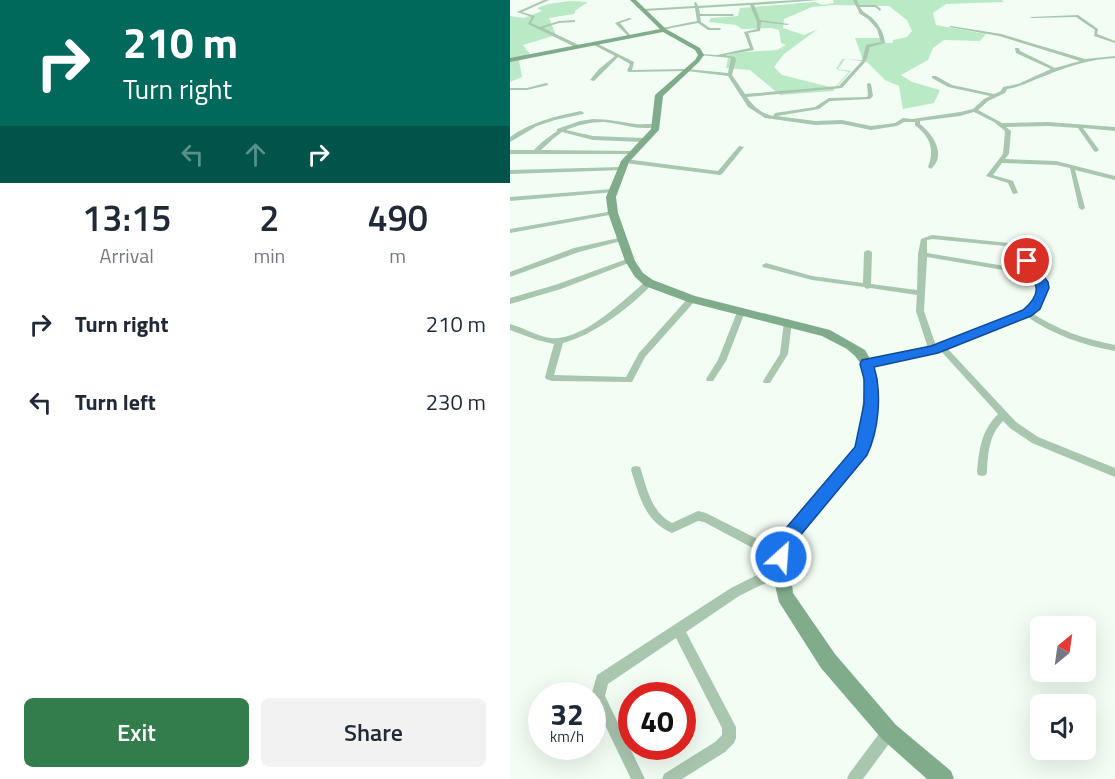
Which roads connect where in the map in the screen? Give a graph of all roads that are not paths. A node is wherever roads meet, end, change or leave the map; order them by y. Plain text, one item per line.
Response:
1 (547, 0) edge
2 (633, 0) edge
3 (714, 0) edge
4 (807, 0) edge
5 (816, 0) edge
6 (848, 0) edge
7 (695, 1) edge
8 (761, 2) edge
9 (776, 3) edge
10 (856, 3) edge
11 (752, 5) junction
12 (696, 8) junction
13 (644, 10) junction
14 (880, 10) dead end
15 (698, 15) junction
16 (733, 15) dead end
17 (1032, 17) dead end
18 (630, 19) dead end
19 (574, 21) dead end
20 (699, 22) junction
21 (759, 22) junction
22 (787, 24) dead end
23 (540, 28) junction
24 (663, 29) junction
25 (720, 29) dead end
26 (947, 32) dead end
27 (630, 37) junction
28 (1115, 42) edge
29 (596, 44) junction
30 (579, 47) junction
31 (1017, 49) dead end
32 (618, 55) junction
33 (701, 55) junction
34 (720, 55) junction
35 (1114, 58) edge
36 (510, 60) edge
37 (1086, 61) junction
38 (1056, 70) junction
39 (686, 71) junction
40 (730, 75) junction
41 (934, 77) dead end
42 (592, 80) dead end
43 (546, 84) dead end
44 (869, 84) dead end
45 (510, 89) edge
46 (744, 96) junction
47 (994, 96) junction
48 (975, 111) junction
49 (581, 113) dead end
50 (770, 117) junction
51 (918, 120) junction
52 (657, 125) junction
53 (1001, 125) junction
54 (1079, 126) junction
55 (1115, 129) edge
56 (559, 130) junction
57 (510, 140) edge
58 (644, 140) junction
59 (741, 147) dead end
60 (1096, 150) dead end
61 (510, 152) edge
62 (536, 152) junction
63 (626, 160) junction
64 (1003, 160) junction
65 (931, 167) dead end
66 (1072, 168) junction
67 (510, 172) edge
68 (1115, 178) edge
69 (613, 191) junction
70 (1015, 193) dead end
71 (510, 199) edge
72 (1082, 208) dead end
73 (613, 213) junction
74 (510, 231) edge
75 (623, 239) junction
76 (868, 252) dead end
77 (921, 254) junction
78 (630, 261) junction
79 (766, 265) dead end
80 (1035, 273) junction
81 (510, 275) edge
82 (649, 283) junction
83 (867, 287) junction
84 (921, 293) junction
85 (692, 299) junction
86 (510, 301) edge
87 (741, 312) junction
88 (1027, 313) junction
89 (788, 322) junction
90 (510, 327) edge
91 (559, 341) junction
92 (937, 348) junction
93 (1115, 348) edge
94 (867, 364) junction
95 (710, 379) dead end
96 (767, 381) dead end
97 (1003, 415) junction
98 (636, 470) dead end
99 (982, 472) dead end
100 (1115, 473) edge
101 (781, 557) junction
102 (781, 573) junction
103 (678, 630) junction
104 (890, 732) junction
105 (638, 779) edge
106 (669, 779) edge
107 (854, 779) edge
108 (943, 779) edge

1 - 23 street
2 - 13 street
3 - 7 street
4 - 5 street
4 - 9 street
6 - 10 street
7 - 12 street
8 - 9 street
8 - 11 street
10 - 14 street
10 - 46 street
11 - 12 street
11 - 21 street
12 - 13 street
12 - 15 street
13 - 24 street
15 - 16 street
15 - 20 street
17 - 28 street
18 - 27 street
19 - 23 street
20 - 24 street
20 - 25 street
21 - 22 street
21 - 34 street
23 - 30 street
24 - 27 street
24 - 33 street
26 - 37 street
27 - 29 street
29 - 30 street
29 - 32 street
30 - 36 street
31 - 38 street
32 - 39 street
32 - 42 street
33 - 34 street
33 - 39 street
34 - 40 street
35 - 37 street
37 - 38 street
38 - 47 street
39 - 40 street
39 - 52 street
40 - 46 street
41 - 47 street
43 - 45 street
44 - 50 street
46 - 50 street
47 - 48 street
48 - 51 street
48 - 53 street
49 - 57 street
50 - 51 street
51 - 65 street
52 - 56 street
52 - 58 street
53 - 54 street
53 - 64 street
54 - 55 street
54 - 60 street
56 - 58 street
56 - 62 street
58 - 63 street
59 - 63 street
61 - 62 street
62 - 63 street
63 - 67 street
63 - 69 street
64 - 66 street
64 - 70 street
66 - 68 street
66 - 72 street
69 - 71 street
69 - 73 street
73 - 74 street
73 - 75 street
75 - 78 street
75 - 81 street
76 - 83 street
77 - 80 street
77 - 80 street
77 - 84 street
78 - 82 street
78 - 86 street
79 - 83 street
80 - 88 street
82 - 85 street
82 - 91 street
83 - 84 street
84 - 92 street
85 - 87 street
85 - 91 street
87 - 89 street
87 - 95 street
88 - 92 street
88 - 93 street
89 - 94 street
89 - 96 street
90 - 91 street
92 - 94 street
92 - 97 street
94 - 101 street
97 - 99 street
97 - 100 street
98 - 101 street
101 - 102 street
102 - 103 street
102 - 104 street
103 - 105 street
103 - 106 street
104 - 107 street
104 - 108 street

